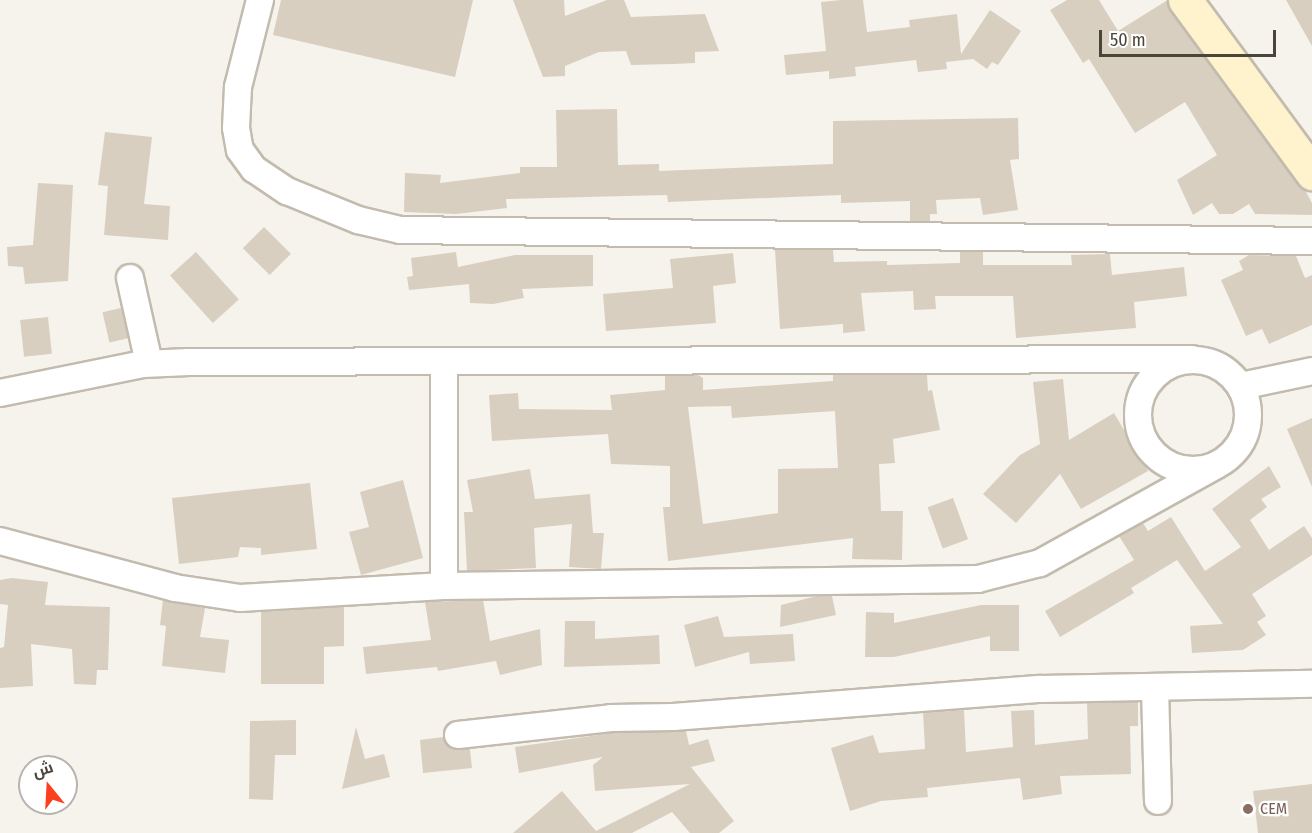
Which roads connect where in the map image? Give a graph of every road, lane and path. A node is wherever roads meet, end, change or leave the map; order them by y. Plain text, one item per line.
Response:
1 (260, 0) edge
2 (1185, 0) edge
3 (1210, 0) edge
4 (1304, 157) edge
5 (1312, 241) edge
6 (130, 278) dead end
7 (1192, 359) junction
8 (444, 362) junction
9 (149, 363) junction
10 (1312, 371) edge
11 (1241, 386) junction
12 (0, 393) edge
13 (1215, 466) junction
14 (0, 541) edge
15 (444, 586) junction
16 (1312, 684) edge
17 (1155, 687) junction
18 (458, 735) dead end
19 (1158, 801) dead end

1 - 5 street
2 - 4 main road
3 - 4 main road
6 - 9 street
7 - 8 street
7 - 11 street
7 - 13 street
8 - 9 street
8 - 15 street
9 - 12 street
10 - 11 street
11 - 13 street
13 - 15 street
14 - 15 street
16 - 17 street
17 - 18 street
17 - 19 street

